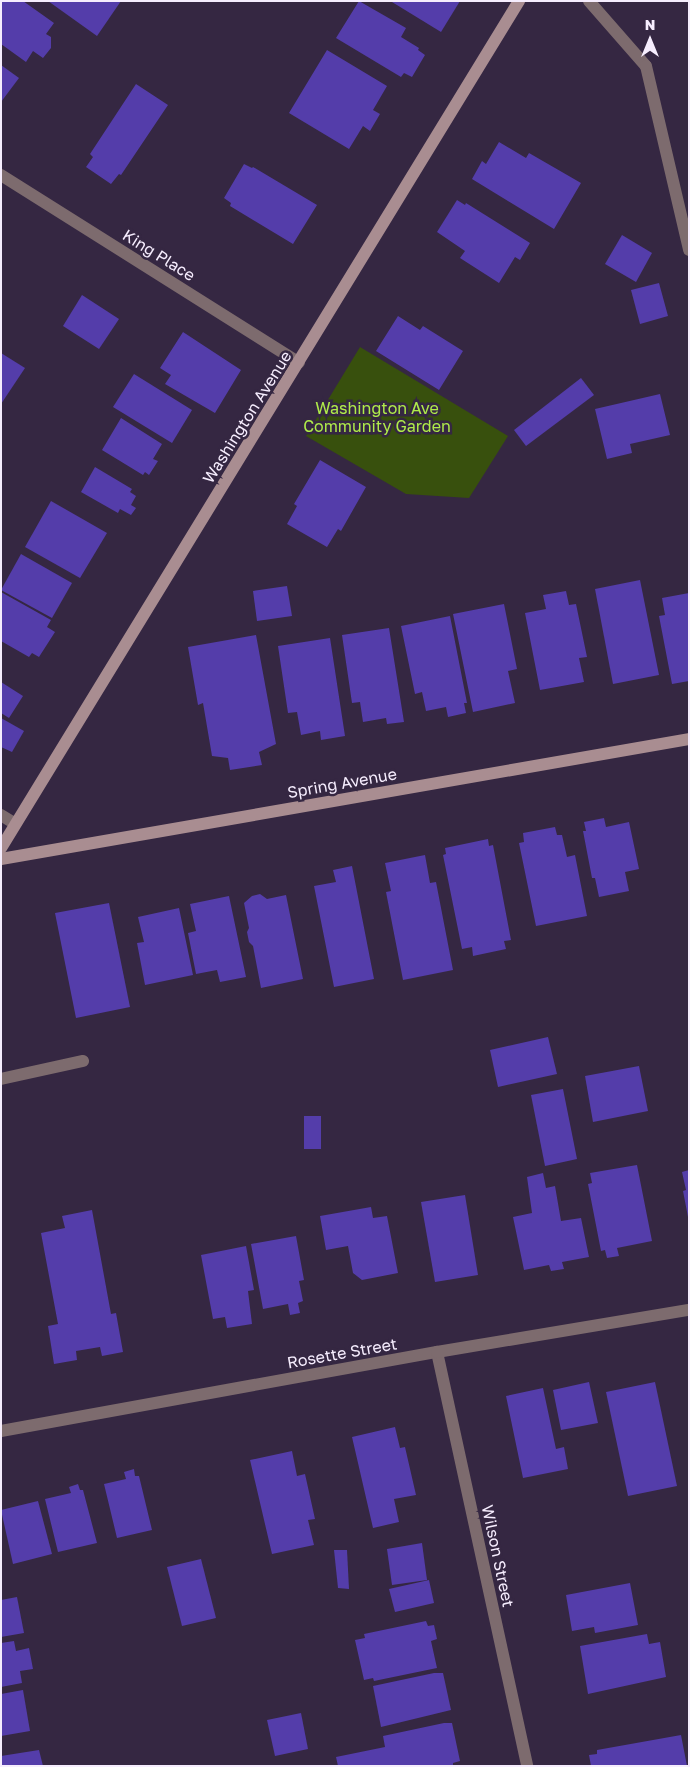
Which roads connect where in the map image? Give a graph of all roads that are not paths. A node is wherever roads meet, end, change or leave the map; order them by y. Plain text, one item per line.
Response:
1 (519, 1) edge
2 (590, 1) edge
3 (1, 176) edge
4 (689, 250) edge
5 (299, 363) junction
6 (689, 739) edge
7 (1, 815) edge
8 (14, 823) junction
9 (1, 848) edge
10 (1, 859) edge
11 (83, 1061) dead end
12 (1, 1080) edge
13 (689, 1310) edge
14 (437, 1352) junction
15 (1, 1431) edge
16 (527, 1766) edge

1 - 5 main road, Washington Avenue
2 - 4 street
3 - 5 street, King Place
5 - 8 main road, Washington Avenue
6 - 10 main road, Spring Avenue
7 - 8 street
8 - 9 main road, Washington Avenue
11 - 12 street
13 - 14 street, Rosette Street
14 - 15 street, Rosette Street
14 - 16 street, Wilson Street

